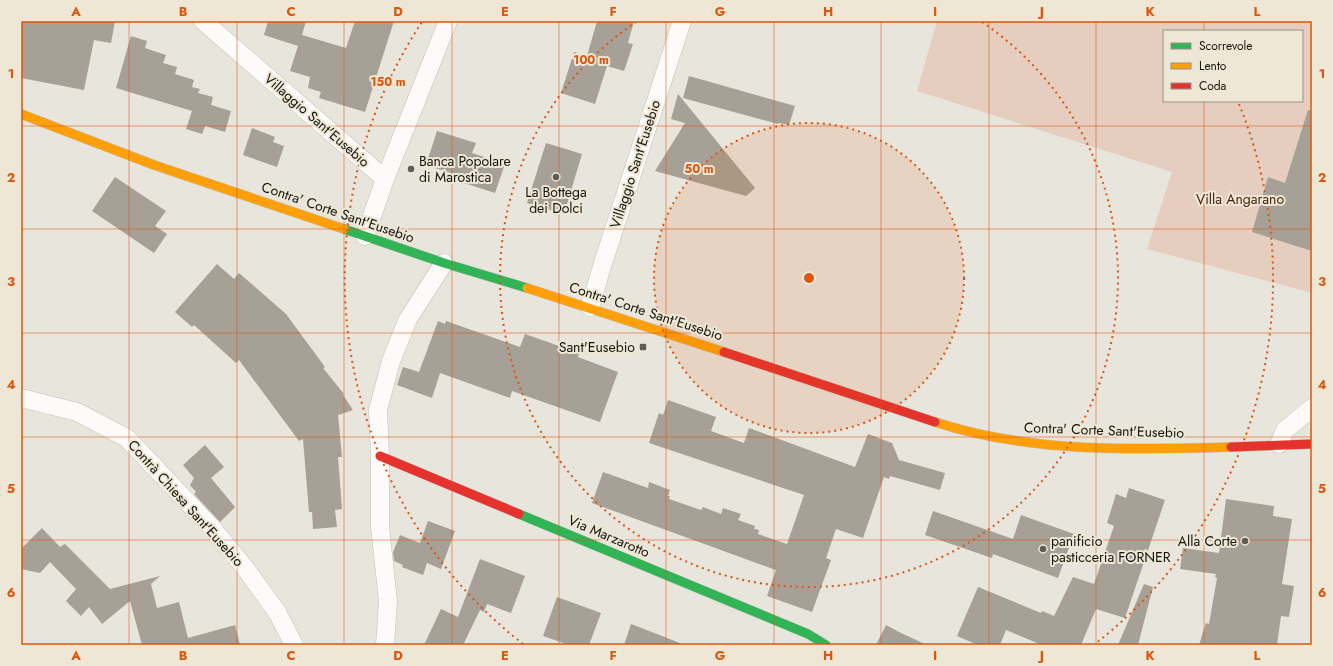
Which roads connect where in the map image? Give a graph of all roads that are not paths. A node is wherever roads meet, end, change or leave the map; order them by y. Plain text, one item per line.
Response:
1 (204, 21) edge
2 (448, 21) edge
3 (682, 21) edge
4 (21, 114) edge
5 (385, 179) junction
6 (365, 236) junction
7 (444, 263) junction
8 (590, 307) junction
9 (21, 398) edge
10 (1312, 408) edge
11 (1279, 444) junction
12 (1312, 444) edge
13 (380, 456) junction
14 (294, 645) edge
15 (385, 645) edge
16 (826, 645) edge

1 - 5 street, Villaggio Sant'Eusebio
2 - 5 street
3 - 8 street, Villaggio Sant'Eusebio
4 - 6 street, Contra' Corte Sant'Eusebio
5 - 6 street
6 - 7 street, Contra' Corte Sant'Eusebio
7 - 8 street, Contra' Corte Sant'Eusebio
7 - 13 street
8 - 11 street, Contra' Corte Sant'Eusebio
9 - 14 street, Contrà Chiesa Sant'Eusebio
10 - 11 street
11 - 12 street, Contra' Corte Sant'Eusebio
13 - 15 street
13 - 16 street, Via Marzarotto

